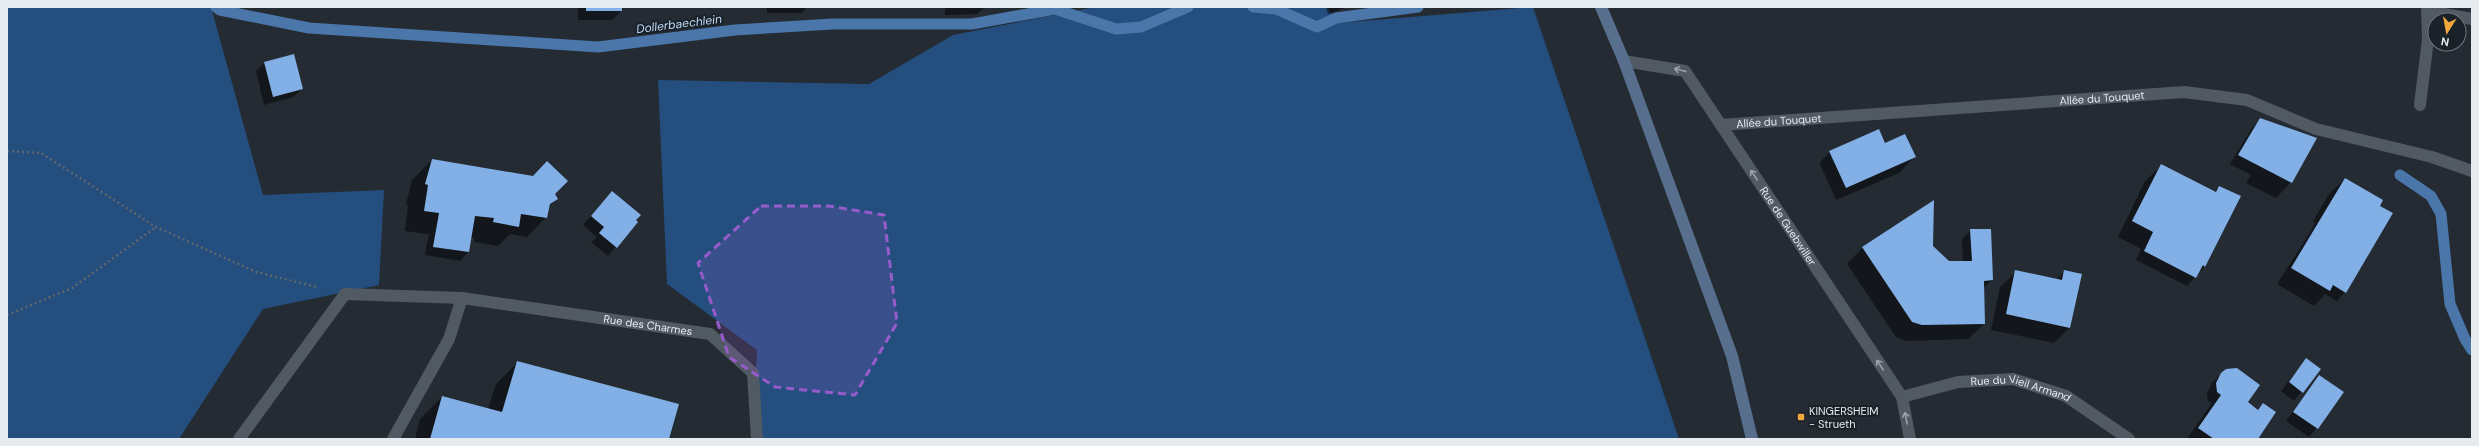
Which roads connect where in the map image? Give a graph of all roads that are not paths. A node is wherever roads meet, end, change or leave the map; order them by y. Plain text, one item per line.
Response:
1 (1601, 7) edge
2 (2427, 9) edge
3 (2472, 19) edge
4 (1624, 61) junction
5 (2420, 105) dead end
6 (1721, 125) junction
7 (2472, 171) edge
8 (462, 298) junction
9 (1902, 397) junction
10 (239, 439) edge
11 (393, 439) edge
12 (757, 439) edge
13 (1752, 439) edge
14 (1910, 439) edge
15 (2129, 439) edge

1 - 4 main road
2 - 3 street
2 - 5 street
6 -> 4 street, Rue de Guebwiller
4 - 13 main road
6 - 7 street, Allée du Touquet
9 -> 6 street, Rue de Guebwiller
8 - 10 street, Rue des Charmes
8 - 11 street
8 - 12 street, Rue des Charmes
14 -> 9 street, Rue de Guebwiller
9 - 15 street, Rue du Vieil Armand

